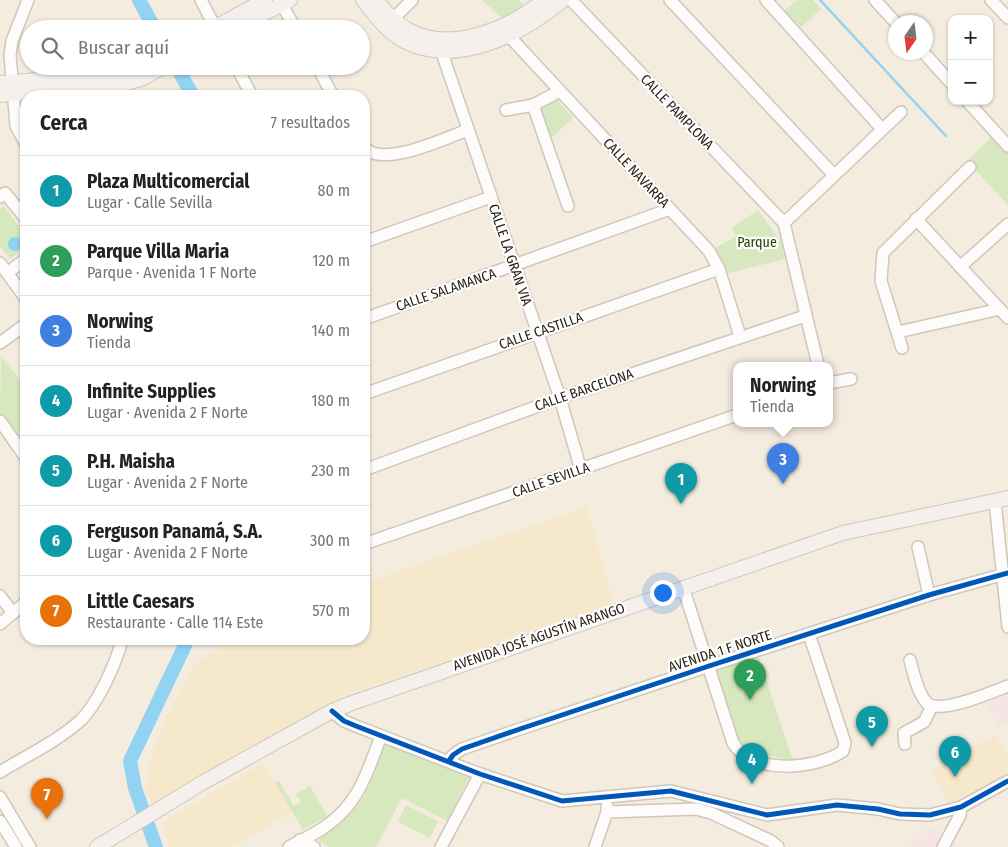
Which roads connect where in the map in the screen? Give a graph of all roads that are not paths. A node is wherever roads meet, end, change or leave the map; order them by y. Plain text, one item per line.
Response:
1 (28, 0) edge
2 (201, 0) edge
3 (265, 0) edge
4 (363, 0) edge
5 (376, 0) edge
6 (412, 0) edge
7 (544, 0) edge
8 (563, 0) edge
9 (571, 0) edge
10 (670, 0) edge
11 (766, 0) edge
12 (875, 0) edge
13 (991, 0) edge
14 (284, 1) edge
15 (889, 15) edge
16 (1008, 18) edge
17 (20, 20) edge
18 (211, 20) edge
19 (229, 20) edge
20 (250, 20) edge
21 (292, 20) edge
22 (20, 21) edge
23 (389, 23) junction
24 (506, 31) junction
25 (441, 45) junction
26 (930, 60) edge
27 (129, 75) edge
28 (241, 75) edge
29 (322, 75) edge
30 (948, 80) edge
31 (101, 86) edge
32 (6, 88) edge
33 (249, 90) edge
34 (331, 90) edge
35 (560, 91) junction
36 (533, 105) junction
37 (971, 105) edge
38 (506, 110) dead end
39 (902, 112) dead end
40 (882, 129) junction
41 (468, 130) junction
42 (20, 133) edge
43 (1008, 146) edge
44 (370, 152) edge
45 (970, 167) dead end
46 (834, 174) junction
47 (0, 197) edge
48 (490, 197) junction
49 (568, 206) dead end
50 (670, 209) junction
51 (20, 212) edge
52 (916, 219) junction
53 (784, 223) junction
54 (1008, 224) edge
55 (370, 240) edge
56 (0, 263) edge
57 (20, 263) edge
58 (514, 266) junction
59 (960, 267) junction
60 (719, 269) junction
61 (7, 273) junction
62 (20, 291) edge
63 (1006, 315) edge
64 (370, 316) edge
65 (805, 316) junction
66 (20, 328) edge
67 (898, 332) junction
68 (536, 333) junction
69 (740, 336) junction
70 (0, 343) edge
71 (902, 348) dead end
72 (817, 362) edge
73 (851, 379) dead end
74 (833, 382) edge
75 (370, 392) edge
76 (560, 398) junction
77 (733, 415) edge
78 (0, 421) edge
79 (20, 449) edge
80 (370, 468) edge
81 (581, 470) junction
82 (1001, 499) edge
83 (370, 542) edge
84 (918, 547) dead end
85 (1006, 574) edge
86 (683, 587) junction
87 (929, 595) junction
88 (0, 596) edge
89 (20, 608) edge
90 (13, 614) junction
91 (0, 624) edge
92 (1008, 627) edge
93 (809, 634) junction
94 (121, 645) edge
95 (910, 660) dead end
96 (709, 666) junction
97 (1008, 686) edge
98 (932, 706) junction
99 (332, 711) junction
100 (381, 736) junction
101 (905, 744) dead end
102 (449, 761) junction
103 (0, 772) edge
104 (480, 774) junction
105 (1008, 781) edge
106 (0, 797) edge
107 (606, 798) junction
108 (960, 807) junction
109 (607, 812) junction
110 (0, 821) edge
111 (300, 840) junction
112 (16, 847) edge
113 (30, 847) edge
114 (98, 847) edge
115 (288, 847) edge
116 (314, 847) edge
117 (441, 847) edge
118 (595, 847) edge
119 (778, 847) edge
120 (943, 847) edge

1 - 17 street
2 - 18 street
3 - 19 main road
4 - 23 main road
5 - 23 main road
6 - 23 street
7 - 24 main road
8 - 24 main road
9 - 53 street, CALLE PAMPLONA
10 - 46 street
11 - 40 street
12 - 15 street
13 - 16 street
14 - 20 main road
14 - 21 street
22 - 32 street
23 - 25 main road
24 - 25 main road
24 - 35 street, CALLE NAVARRA
25 - 41 street, CALLE LA GRAN VIA
26 - 30 street
27 - 31 main road
28 - 33 street
29 - 34 street
31 - 32 main road
32 - 42 street
35 - 36 street
35 - 50 street, CALLE NAVARRA
36 - 38 street
36 - 49 street
37 - 43 street
39 - 40 street
40 - 46 street
41 - 44 street
41 - 48 street, CALLE LA GRAN VIA
45 - 52 street
46 - 53 street
47 - 51 street
48 - 55 street
48 - 58 street, CALLE LA GRAN VIA
50 - 58 street, CALLE SALAMANCA
50 - 60 street, CALLE NAVARRA
52 - 59 street
52 - 67 street
53 - 65 street
54 - 59 street
56 - 61 street
57 - 61 street
58 - 64 street, CALLE SALAMANCA
58 - 68 street, CALLE LA GRAN VIA
59 - 63 street
60 - 68 street, CALLE CASTILLA
60 - 69 street, CALLE NAVARRA
61 - 62 street
63 - 67 street
65 - 69 street, CALLE BARCELONA
65 - 72 street
66 - 70 street
67 - 71 street
68 - 75 street, CALLE CASTILLA
68 - 76 street, CALLE LA GRAN VIA
69 - 76 street, CALLE BARCELONA
73 - 74 street
76 - 80 street, CALLE BARCELONA
76 - 81 street, CALLE LA GRAN VIA
77 - 81 street, CALLE SEVILLA
78 - 79 street
81 - 83 street, CALLE SEVILLA
82 - 85 street
82 - 86 main road, AVENIDA JOSÉ AGUSTÍN ARANGO
84 - 87 street
85 - 87 street, AVENIDA 1 F NORTE
85 - 92 street
86 - 96 street
86 - 99 main road, AVENIDA JOSÉ AGUSTÍN ARANGO
87 - 93 street, AVENIDA 1 F NORTE
88 - 90 street
89 - 90 street
90 - 91 street
93 - 96 street, AVENIDA 1 F NORTE
93 - 96 street
94 - 103 street
95 - 98 street
96 - 102 street, AVENIDA 1 F NORTE
97 - 98 street
98 - 101 street
99 - 100 street
99 - 114 main road, AVENIDA JOSÉ AGUSTÍN ARANGO
100 - 102 street
100 - 111 street
102 - 104 street
104 - 107 street
104 - 117 street
105 - 108 street
106 - 113 street
107 - 108 street
107 - 109 street
108 - 120 street
109 - 118 street
109 - 119 street
110 - 112 street
111 - 115 street
111 - 116 street

